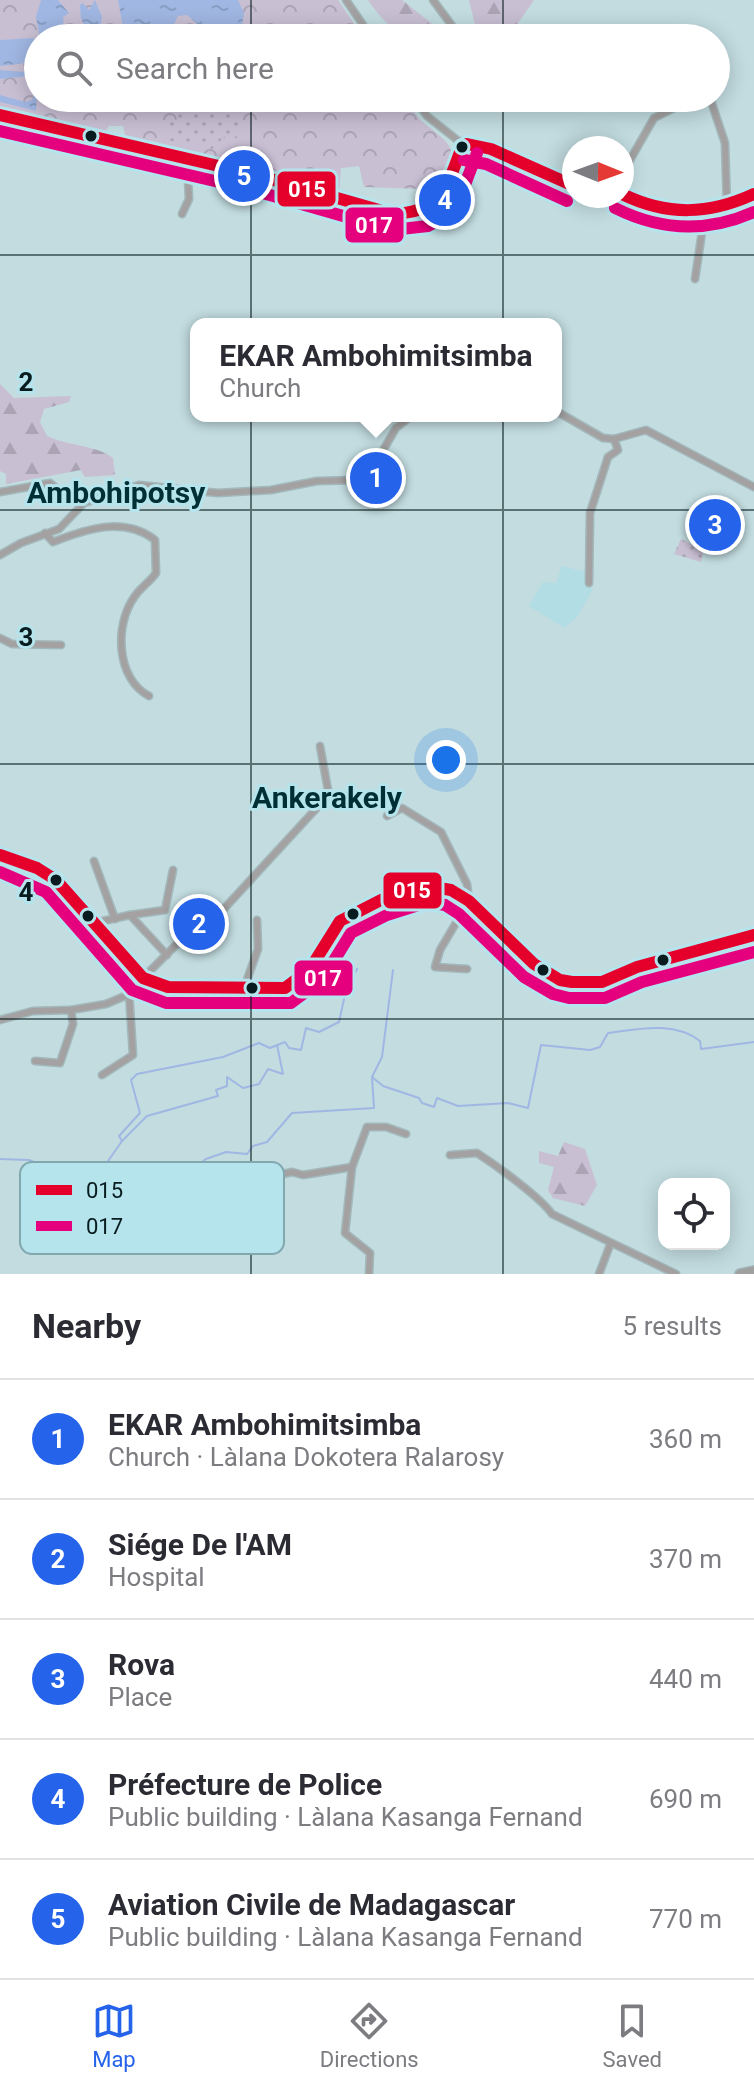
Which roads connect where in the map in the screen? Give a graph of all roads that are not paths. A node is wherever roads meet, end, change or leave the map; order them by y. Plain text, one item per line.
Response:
1 (346, 0) edge
2 (433, 0) edge
3 (362, 24) edge
4 (451, 24) edge
5 (424, 112) edge
6 (666, 112) edge
7 (715, 112) edge
8 (0, 115) edge
9 (463, 145) junction
10 (634, 153) edge
11 (187, 159) junction
12 (562, 181) edge
13 (754, 194) edge
14 (634, 198) edge
15 (727, 207) junction
16 (705, 212) junction
17 (182, 214) dead end
18 (695, 279) dead end
19 (562, 415) edge
20 (404, 422) edge
21 (614, 439) junction
22 (754, 487) edge
23 (120, 491) junction
24 (0, 492) edge
25 (45, 533) junction
26 (0, 555) edge
27 (589, 583) dead end
28 (0, 638) edge
29 (61, 645) dead end
30 (149, 696) dead end
31 (320, 746) dead end
32 (387, 816) dead end
33 (0, 855) edge
34 (13, 860) junction
35 (94, 861) dead end
36 (0, 863) edge
37 (173, 870) dead end
38 (469, 901) junction
39 (130, 915) junction
40 (115, 919) junction
41 (257, 920) dead end
42 (93, 923) junction
43 (754, 935) edge
44 (167, 955) junction
45 (467, 969) dead end
46 (143, 978) junction
47 (244, 988) junction
48 (129, 992) junction
49 (71, 1010) junction
50 (0, 1020) edge
51 (35, 1061) dead end
52 (102, 1075) dead end
53 (406, 1134) dead end
54 (450, 1155) dead end
55 (352, 1167) junction
56 (284, 1174) edge
57 (610, 1245) junction
58 (754, 1271) edge
59 (369, 1274) edge
60 (599, 1274) edge
61 (676, 1274) edge
62 (740, 1274) edge

1 - 3 street
2 - 4 street
5 - 9 street
6 - 10 street
7 - 15 street
8 - 11 street
9 - 11 street
9 - 12 street
11 - 17 street
13 - 15 street
14 - 16 street
15 - 16 street
16 - 18 street
19 - 21 street
20 - 23 street
21 - 22 street
21 - 27 street
23 - 24 street
23 - 25 street
25 - 26 street
25 - 30 street
28 - 29 street
31 - 44 street
32 - 38 street
33 - 34 street
34 - 36 street
34 - 42 street
35 - 40 street
37 - 39 street
38 - 43 street
38 - 45 street
38 - 47 street
39 - 40 street
39 - 44 street
40 - 42 street
41 - 47 street
42 - 46 street
44 - 46 street
46 - 47 street
46 - 48 street
48 - 49 street
48 - 52 street
49 - 50 street
49 - 51 street
53 - 55 street
54 - 57 street
55 - 56 street
55 - 59 street
57 - 60 street
57 - 61 street
58 - 62 street

